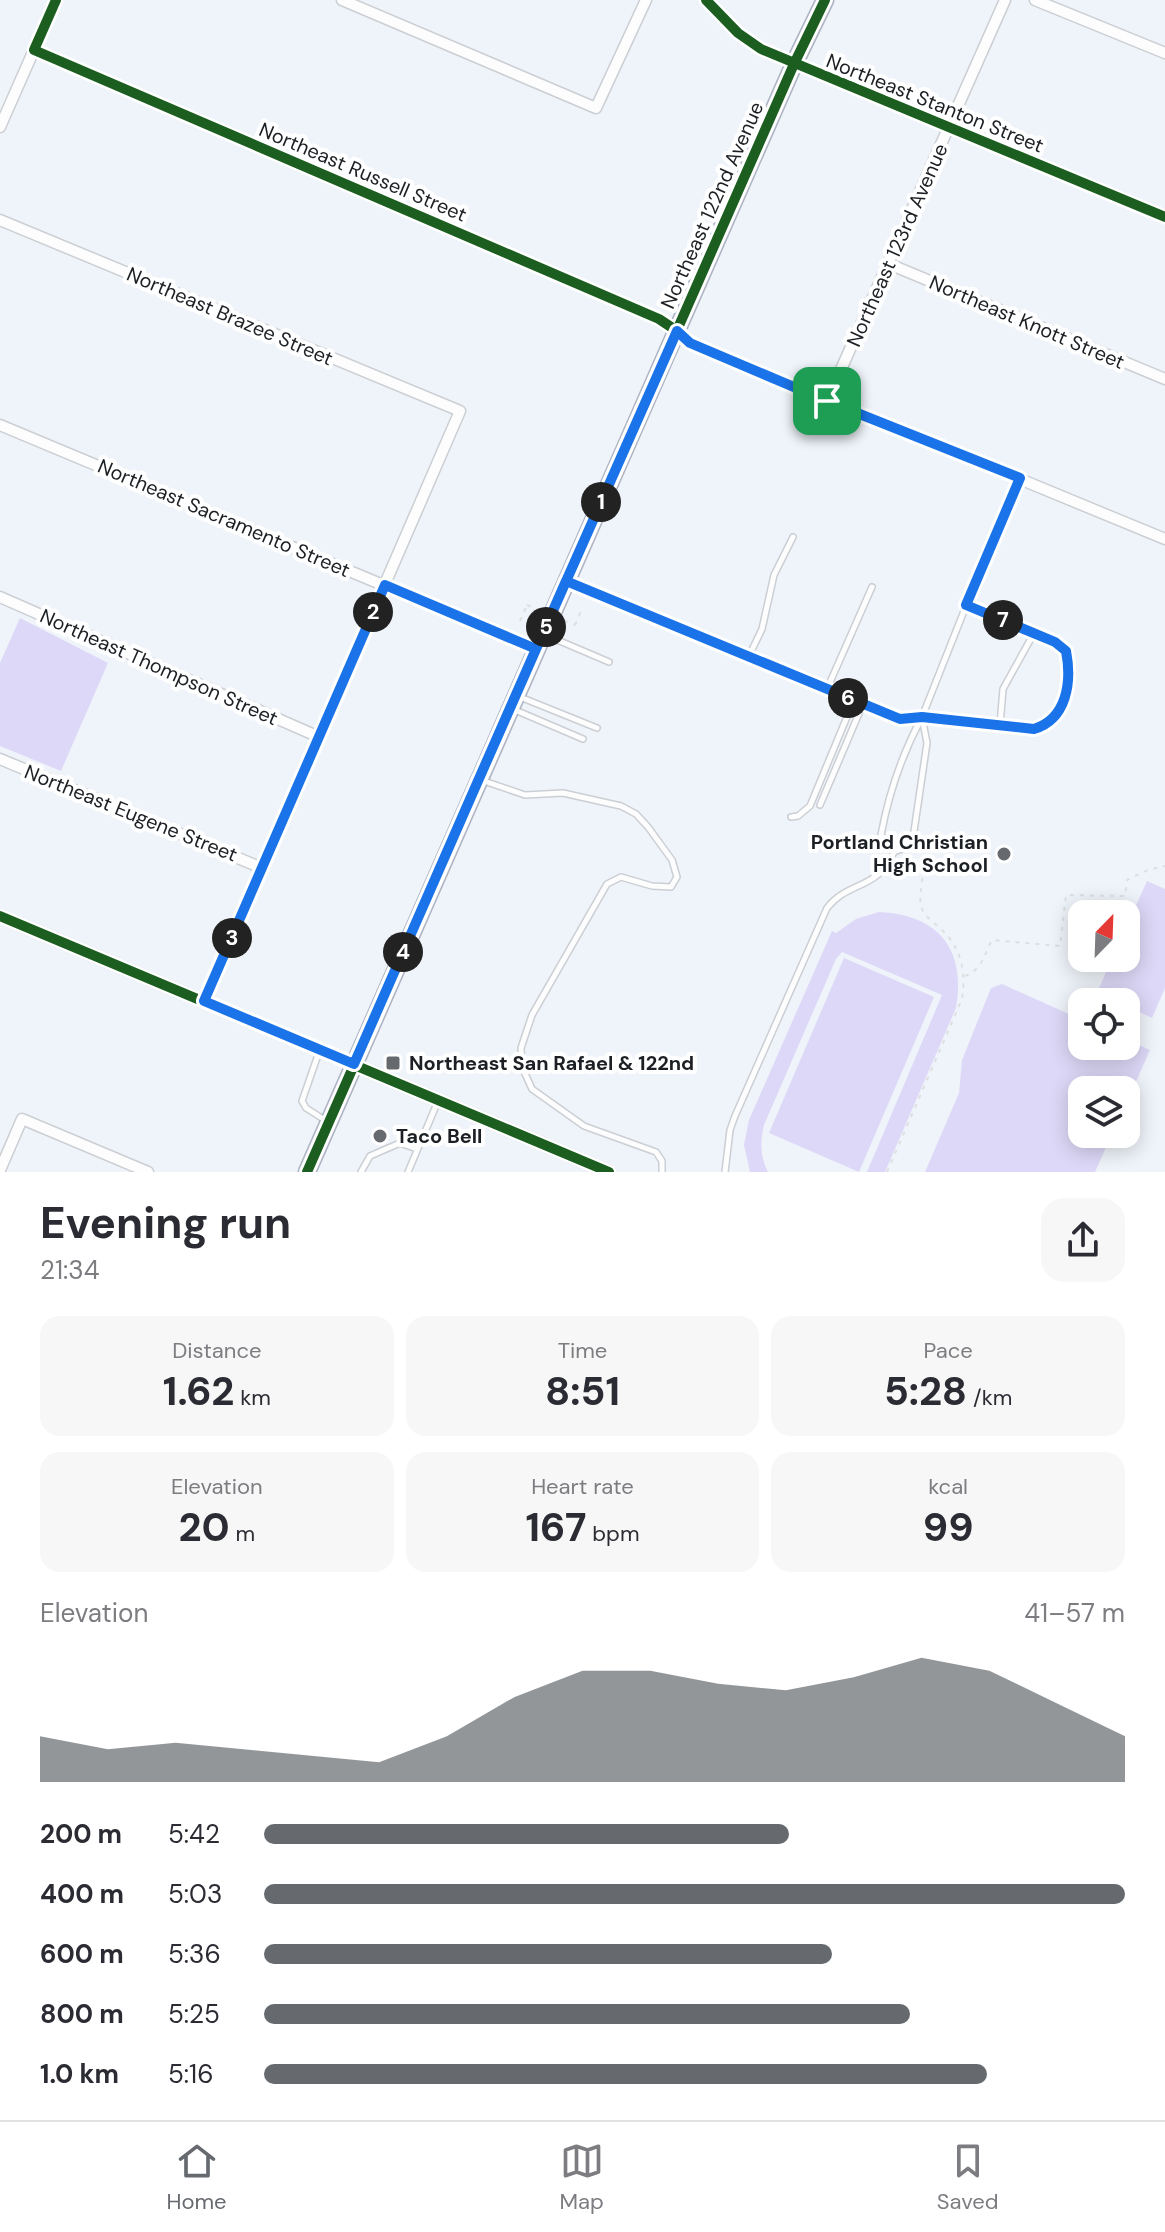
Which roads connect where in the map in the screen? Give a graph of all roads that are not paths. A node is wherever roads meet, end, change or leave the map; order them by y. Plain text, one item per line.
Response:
1 (56, 0) edge
2 (342, 0) edge
3 (646, 0) edge
4 (706, 0) edge
5 (825, 0) edge
6 (1005, 0) edge
7 (1035, 0) edge
8 (34, 50) junction
9 (1165, 53) edge
10 (794, 64) junction
11 (0, 127) edge
12 (949, 128) junction
13 (1165, 217) edge
14 (0, 220) edge
15 (889, 264) junction
16 (677, 331) junction
17 (1165, 379) edge
18 (827, 401) junction
19 (0, 425) edge
20 (1020, 478) junction
21 (793, 537) dead end
22 (1165, 539) edge
23 (990, 545) joint
24 (566, 581) junction
25 (385, 585) junction
26 (872, 587) dead end
27 (0, 597) edge
28 (966, 605) junction
29 (1034, 633) junction
30 (540, 642) junction
31 (749, 657) junction
32 (609, 662) dead end
33 (827, 689) junction
34 (513, 702) junction
35 (858, 702) junction
36 (922, 717) junction
37 (900, 719) joint
38 (1000, 725) junction
39 (597, 728) dead end
40 (319, 737) junction
41 (583, 739) dead end
42 (0, 759) edge
43 (479, 779) junction
44 (820, 805) dead end
45 (791, 817) dead end
46 (894, 852) junction
47 (262, 868) junction
48 (0, 916) edge
49 (204, 1001) junction
50 (319, 1050) junction
51 (354, 1064) junction
52 (438, 1100) junction
53 (329, 1122) junction
54 (417, 1149) junction
55 (0, 1170) edge
56 (146, 1172) edge
57 (307, 1172) edge
58 (361, 1172) edge
59 (408, 1172) edge
60 (609, 1172) edge
61 (662, 1172) edge
62 (725, 1172) edge

1 - 8 street
2 - 3 street
4 - 10 street, Northeast Stanton Street
5 - 10 main road, Northeast 122nd Avenue
6 - 12 street, Northeast 123rd Avenue
7 - 9 street
8 - 11 street
8 - 16 street, Northeast Russell Street
10 - 12 street, Northeast Stanton Street
10 - 16 main road, Northeast 122nd Avenue
12 - 13 street, Northeast Stanton Street
12 - 15 street, Northeast 123rd Avenue
14 - 25 street, Northeast Brazee Street
15 - 17 street, Northeast Knott Street
15 - 18 street, Northeast 123rd Avenue
16 - 18 street, Northeast Russell Street
16 - 24 main road, Northeast 122nd Avenue
18 - 20 street, Northeast Russell Street
19 - 25 street, Northeast Sacramento Street
20 - 22 street, Northeast Russell Street
20 - 23 street
21 - 31 lane
23 - 28 lane
24 - 30 main road, Northeast 122nd Avenue
24 - 31 street
25 - 30 street, Northeast Sacramento Street
25 - 40 street
26 - 33 lane
27 - 40 street, Northeast Thompson Street
28 - 29 lane
28 - 36 lane
29 - 38 lane
29 - 38 lane
30 - 32 lane
30 - 34 main road, Northeast 122nd Avenue
31 - 33 street
33 - 35 street
34 - 39 lane
34 - 41 lane
34 - 43 main road, Northeast 122nd Avenue
35 - 37 street
35 - 44 lane
35 - 45 lane
36 - 37 lane
36 - 38 lane
36 - 46 lane
36 - 46 lane
40 - 47 street
42 - 47 street, Northeast Eugene Street
43 - 51 main road, Northeast 122nd Avenue
43 - 61 lane
46 - 62 lane
47 - 49 street
48 - 49 street
49 - 50 street
50 - 51 street
50 - 53 lane
51 - 52 street
51 - 53 main road, Northeast 122nd Avenue
52 - 54 lane
52 - 60 street
53 - 57 main road, Northeast 122nd Avenue
54 - 58 lane
54 - 59 lane
55 - 56 street

